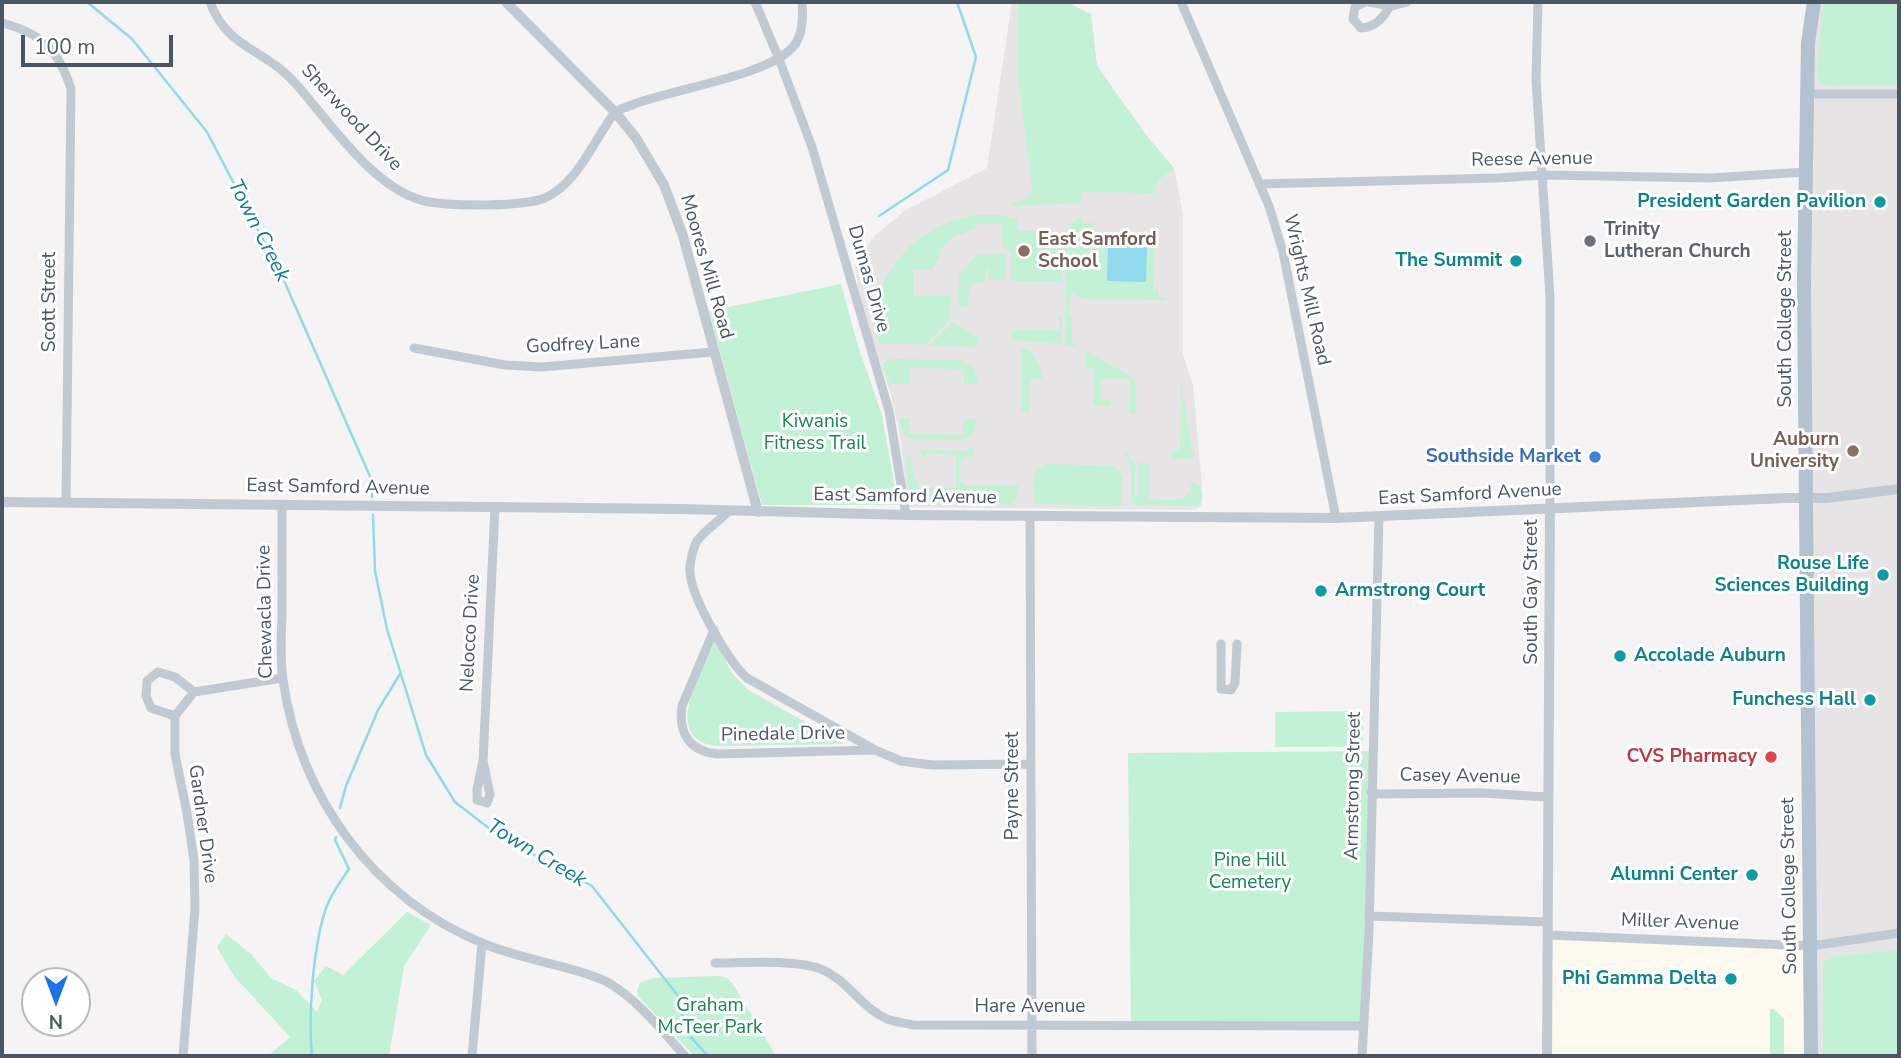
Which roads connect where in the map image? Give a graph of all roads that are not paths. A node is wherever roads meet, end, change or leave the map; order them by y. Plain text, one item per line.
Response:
1 (210, 2) edge
2 (506, 2) edge
3 (755, 2) edge
4 (802, 2) edge
5 (1181, 2) edge
6 (1367, 2) edge
7 (1407, 2) edge
8 (1538, 2) edge
9 (1814, 2) edge
10 (1390, 6) junction
11 (2, 23) edge
12 (779, 59) junction
13 (1807, 94) junction
14 (1899, 94) edge
15 (615, 112) junction
16 (1806, 172) junction
17 (1543, 175) junction
18 (1259, 184) junction
19 (414, 348) dead end
20 (713, 352) junction
21 (1899, 489) edge
22 (1807, 498) junction
23 (2, 502) edge
24 (66, 503) junction
25 (282, 505) junction
26 (495, 507) junction
27 (1550, 508) junction
28 (729, 511) junction
29 (758, 512) junction
30 (906, 515) junction
31 (1030, 516) junction
32 (1336, 517) junction
33 (1379, 517) junction
34 (714, 630) junction
35 (1221, 644) dead end
36 (1237, 644) dead end
37 (282, 678) junction
38 (194, 692) junction
39 (175, 716) junction
40 (875, 750) junction
41 (483, 761) dead end
42 (1031, 764) junction
43 (1371, 792) junction
44 (1548, 797) junction
45 (1369, 916) junction
46 (1548, 922) junction
47 (1899, 933) edge
48 (1548, 935) junction
49 (482, 943) junction
50 (1811, 946) junction
51 (715, 963) dead end
52 (1032, 1024) junction
53 (1363, 1026) junction
54 (183, 1056) edge
55 (472, 1056) edge
56 (685, 1056) edge
57 (1032, 1056) edge
58 (1362, 1056) edge
59 (1547, 1056) edge
60 (1811, 1056) edge

1 - 15 street, Sherwood Drive
2 - 15 street, Moores Mill Road
3 - 12 street, Dumas Drive
4 - 12 street
5 - 18 street, Wrights Mill Road
6 - 10 street
6 - 10 street
7 - 10 street
8 - 17 street, South Gay Street
9 - 13 main road, South College Street
11 - 24 street, Scott Street
12 - 15 street
12 - 30 street, Dumas Drive
13 - 14 street
13 - 16 main road, South College Street
15 - 20 street, Moores Mill Road
16 - 17 street, Reese Avenue
16 - 22 main road, South College Street
17 - 18 street, Reese Avenue
17 - 27 street, South Gay Street
18 - 32 street, Wrights Mill Road
19 - 20 street, Godfrey Lane
20 - 29 street, Moores Mill Road
21 - 22 street, East Samford Avenue
22 - 27 street, East Samford Avenue
22 - 50 main road, South College Street
23 - 24 street, East Samford Avenue
24 - 25 street, East Samford Avenue
25 - 26 street, East Samford Avenue
25 - 37 street, Chewacla Drive
26 - 28 street, East Samford Avenue
26 - 41 street, Nelocco Drive
27 - 33 street, East Samford Avenue
27 - 44 street, South Gay Street
28 - 29 street, East Samford Avenue
28 - 34 street, Pinedale Drive
29 - 30 street, East Samford Avenue
30 - 31 street, East Samford Avenue
31 - 32 street, East Samford Avenue
31 - 42 street, Payne Street
32 - 33 street, East Samford Avenue
33 - 43 street, Armstrong Street
34 - 40 street, Pinedale Drive
34 - 40 street, Pinedale Drive
35 - 36 street
37 - 38 street
37 - 49 street, Chewacla Drive
38 - 39 street
38 - 39 street
39 - 54 street, Gardner Drive
40 - 42 street, Pinedale Drive
42 - 52 street, Payne Street
43 - 44 street, Casey Avenue
43 - 45 street, Armstrong Street
44 - 46 street, South Gay Street
45 - 46 street
45 - 53 street, Armstrong Street
46 - 48 street, South Gay Street
47 - 50 street, Miller Avenue
48 - 50 street, Miller Avenue
48 - 59 street, South Gay Street
49 - 55 street
49 - 56 street, Chewacla Drive
50 - 60 main road, South College Street
51 - 52 street, Hare Avenue
52 - 53 street, Hare Avenue
52 - 57 street, Payne Street
53 - 58 street, Armstrong Street

